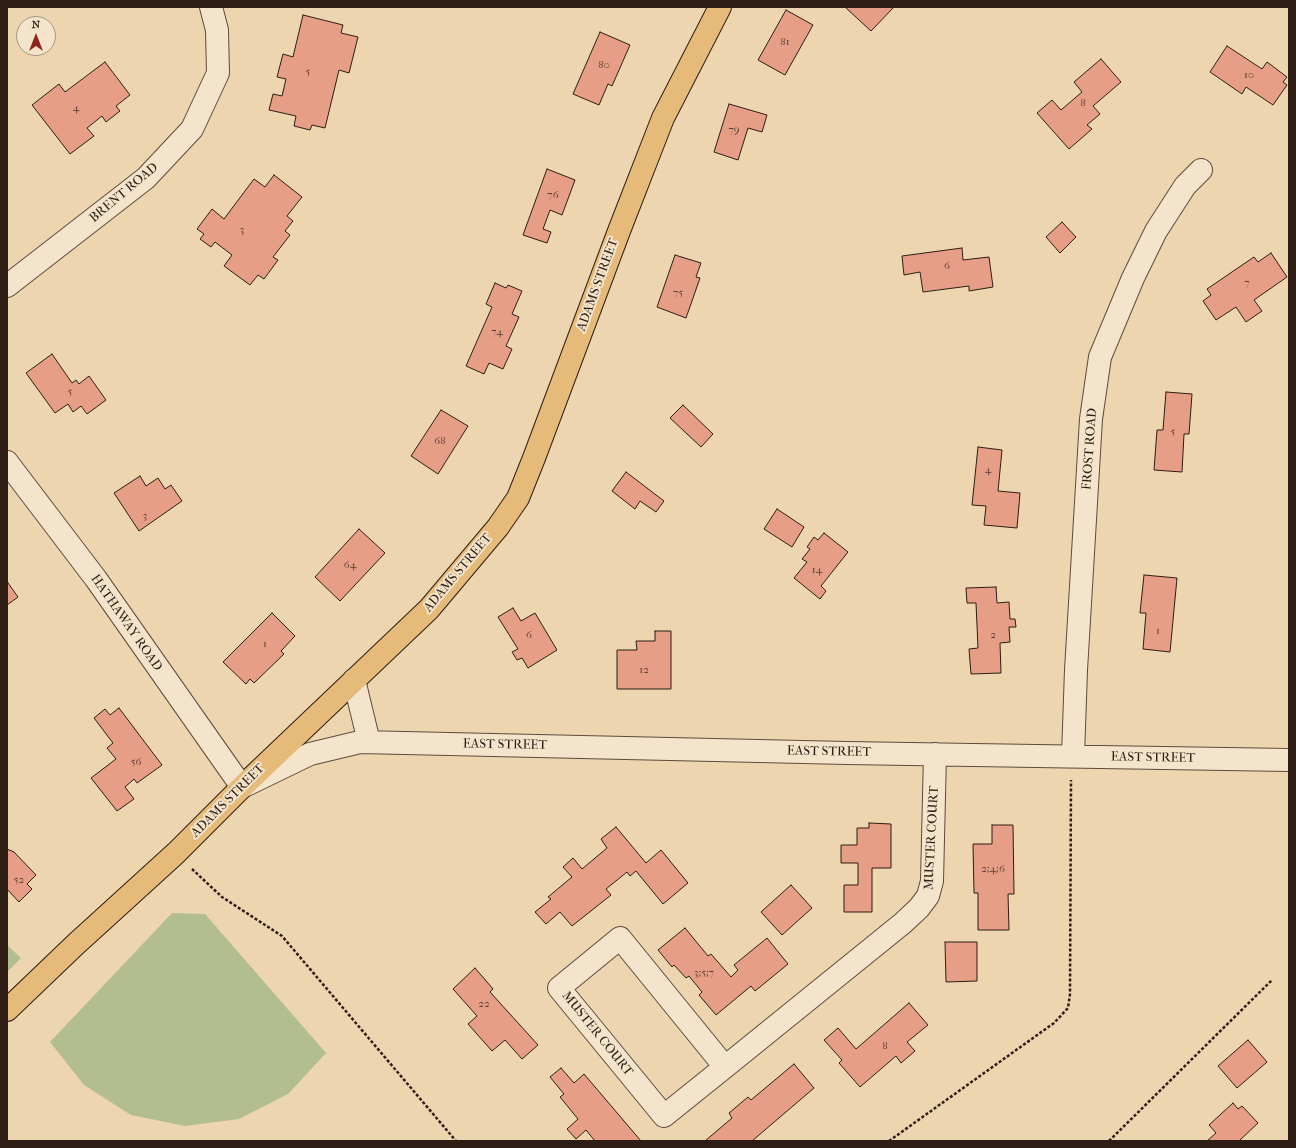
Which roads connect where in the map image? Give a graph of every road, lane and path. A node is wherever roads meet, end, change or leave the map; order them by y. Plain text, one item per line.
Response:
1 (211, 7) edge
2 (720, 7) edge
3 (1201, 170) dead end
4 (7, 286) edge
5 (7, 462) edge
6 (354, 680) junction
7 (369, 742) junction
8 (935, 754) junction
9 (1289, 760) edge
10 (1072, 766) junction
11 (242, 786) junction
12 (189, 865) dead end
13 (1272, 980) dead end
14 (7, 1010) edge
15 (725, 1066) junction
16 (456, 1141) edge
17 (889, 1141) edge
18 (1109, 1141) edge

1 - 4 street, BRENT ROAD
2 - 6 main road, ADAMS STREET
3 - 10 street, FROST ROAD
5 - 11 street, HATHAWAY ROAD
6 - 7 street
6 - 11 main road, ADAMS STREET
7 - 8 street, EAST STREET
7 - 11 street, EAST STREET
8 - 10 street, EAST STREET
8 - 15 street, MUSTER COURT
9 - 10 street, EAST STREET
10 - 17 path
11 - 14 main road, ADAMS STREET
12 - 16 path
13 - 18 path
15 - 15 street, MUSTER COURT

